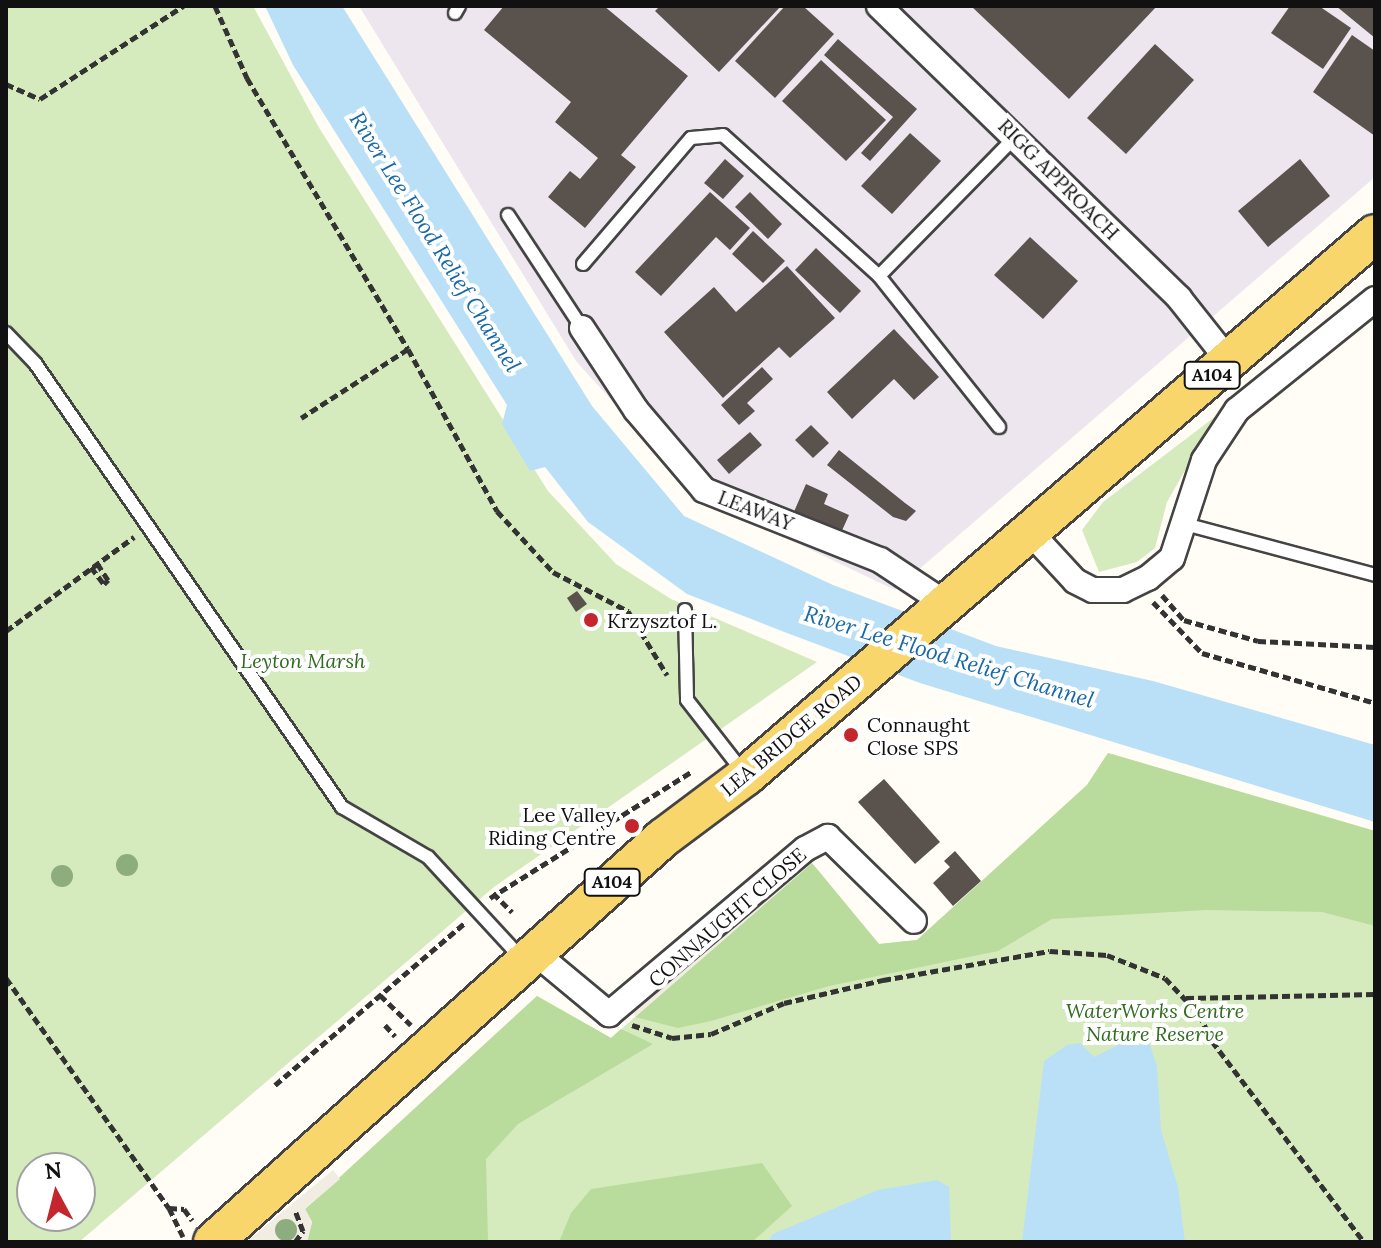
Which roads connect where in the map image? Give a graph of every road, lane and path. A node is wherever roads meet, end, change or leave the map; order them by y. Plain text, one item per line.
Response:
1 (183, 6) edge
2 (215, 6) edge
3 (879, 6) edge
4 (6, 84) edge
5 (1016, 136) junction
6 (508, 215) dead end
7 (1375, 234) edge
8 (583, 264) dead end
9 (879, 276) junction
10 (1375, 299) edge
11 (582, 328) joint
12 (6, 333) edge
13 (408, 349) junction
14 (1229, 361) junction
15 (301, 418) dead end
16 (999, 427) dead end
17 (1185, 524) junction
18 (150, 525) junction
19 (1028, 530) junction
20 (97, 563) junction
21 (91, 567) junction
22 (1375, 575) edge
23 (1143, 582) junction
24 (685, 610) dead end
25 (938, 610) junction
26 (6, 631) edge
27 (1375, 647) edge
28 (672, 683) dead end
29 (1375, 703) edge
30 (705, 765) dead end
31 (746, 776) junction
32 (485, 885) dead end
33 (494, 894) junction
34 (479, 909) junction
35 (512, 912) dead end
36 (914, 921) dead end
37 (528, 956) junction
38 (6, 978) edge
39 (1375, 994) edge
40 (380, 995) junction
41 (1185, 998) junction
42 (619, 1019) junction
43 (385, 1025) dead end
44 (414, 1028) dead end
45 (398, 1039) dead end
46 (275, 1085) dead end
47 (295, 1210) dead end
48 (186, 1242) edge
49 (213, 1242) edge
50 (295, 1242) edge
51 (1364, 1242) edge

1 - 4 path
2 - 13 path
3 - 5 street, RIGG APPROACH
5 - 9 lane
5 - 14 street, RIGG APPROACH
6 - 11 lane
7 - 14 main road, LEA BRIDGE ROAD / A104
8 - 9 lane
9 - 16 lane
10 - 17 street
11 - 25 street, LEAWAY
12 - 18 lane
13 - 15 path
13 - 28 path
14 - 19 main road, LEA BRIDGE ROAD / A104
17 - 22 lane
17 - 23 street
18 - 20 path
18 - 34 lane
19 - 23 street
19 - 25 main road, LEA BRIDGE ROAD / A104
20 - 21 path
20 - 21 path
21 - 26 path
23 - 27 path
23 - 29 path
24 - 31 lane
25 - 31 main road, LEA BRIDGE ROAD / A104
30 - 33 path, LEA BRIDGE ROAD
31 - 37 main road, LEA BRIDGE ROAD / A104
32 - 33 path
33 - 34 path, LEA BRIDGE ROAD
33 - 35 path
34 - 37 lane
34 - 40 path, LEA BRIDGE ROAD
36 - 42 street, CONNAUGHT CLOSE
37 - 42 street
37 - 49 main road, LEA BRIDGE ROAD / A104
38 - 48 path
39 - 41 path
40 - 44 path
40 - 46 path, LEA BRIDGE ROAD
41 - 42 path
41 - 51 path
43 - 45 path
47 - 50 path

